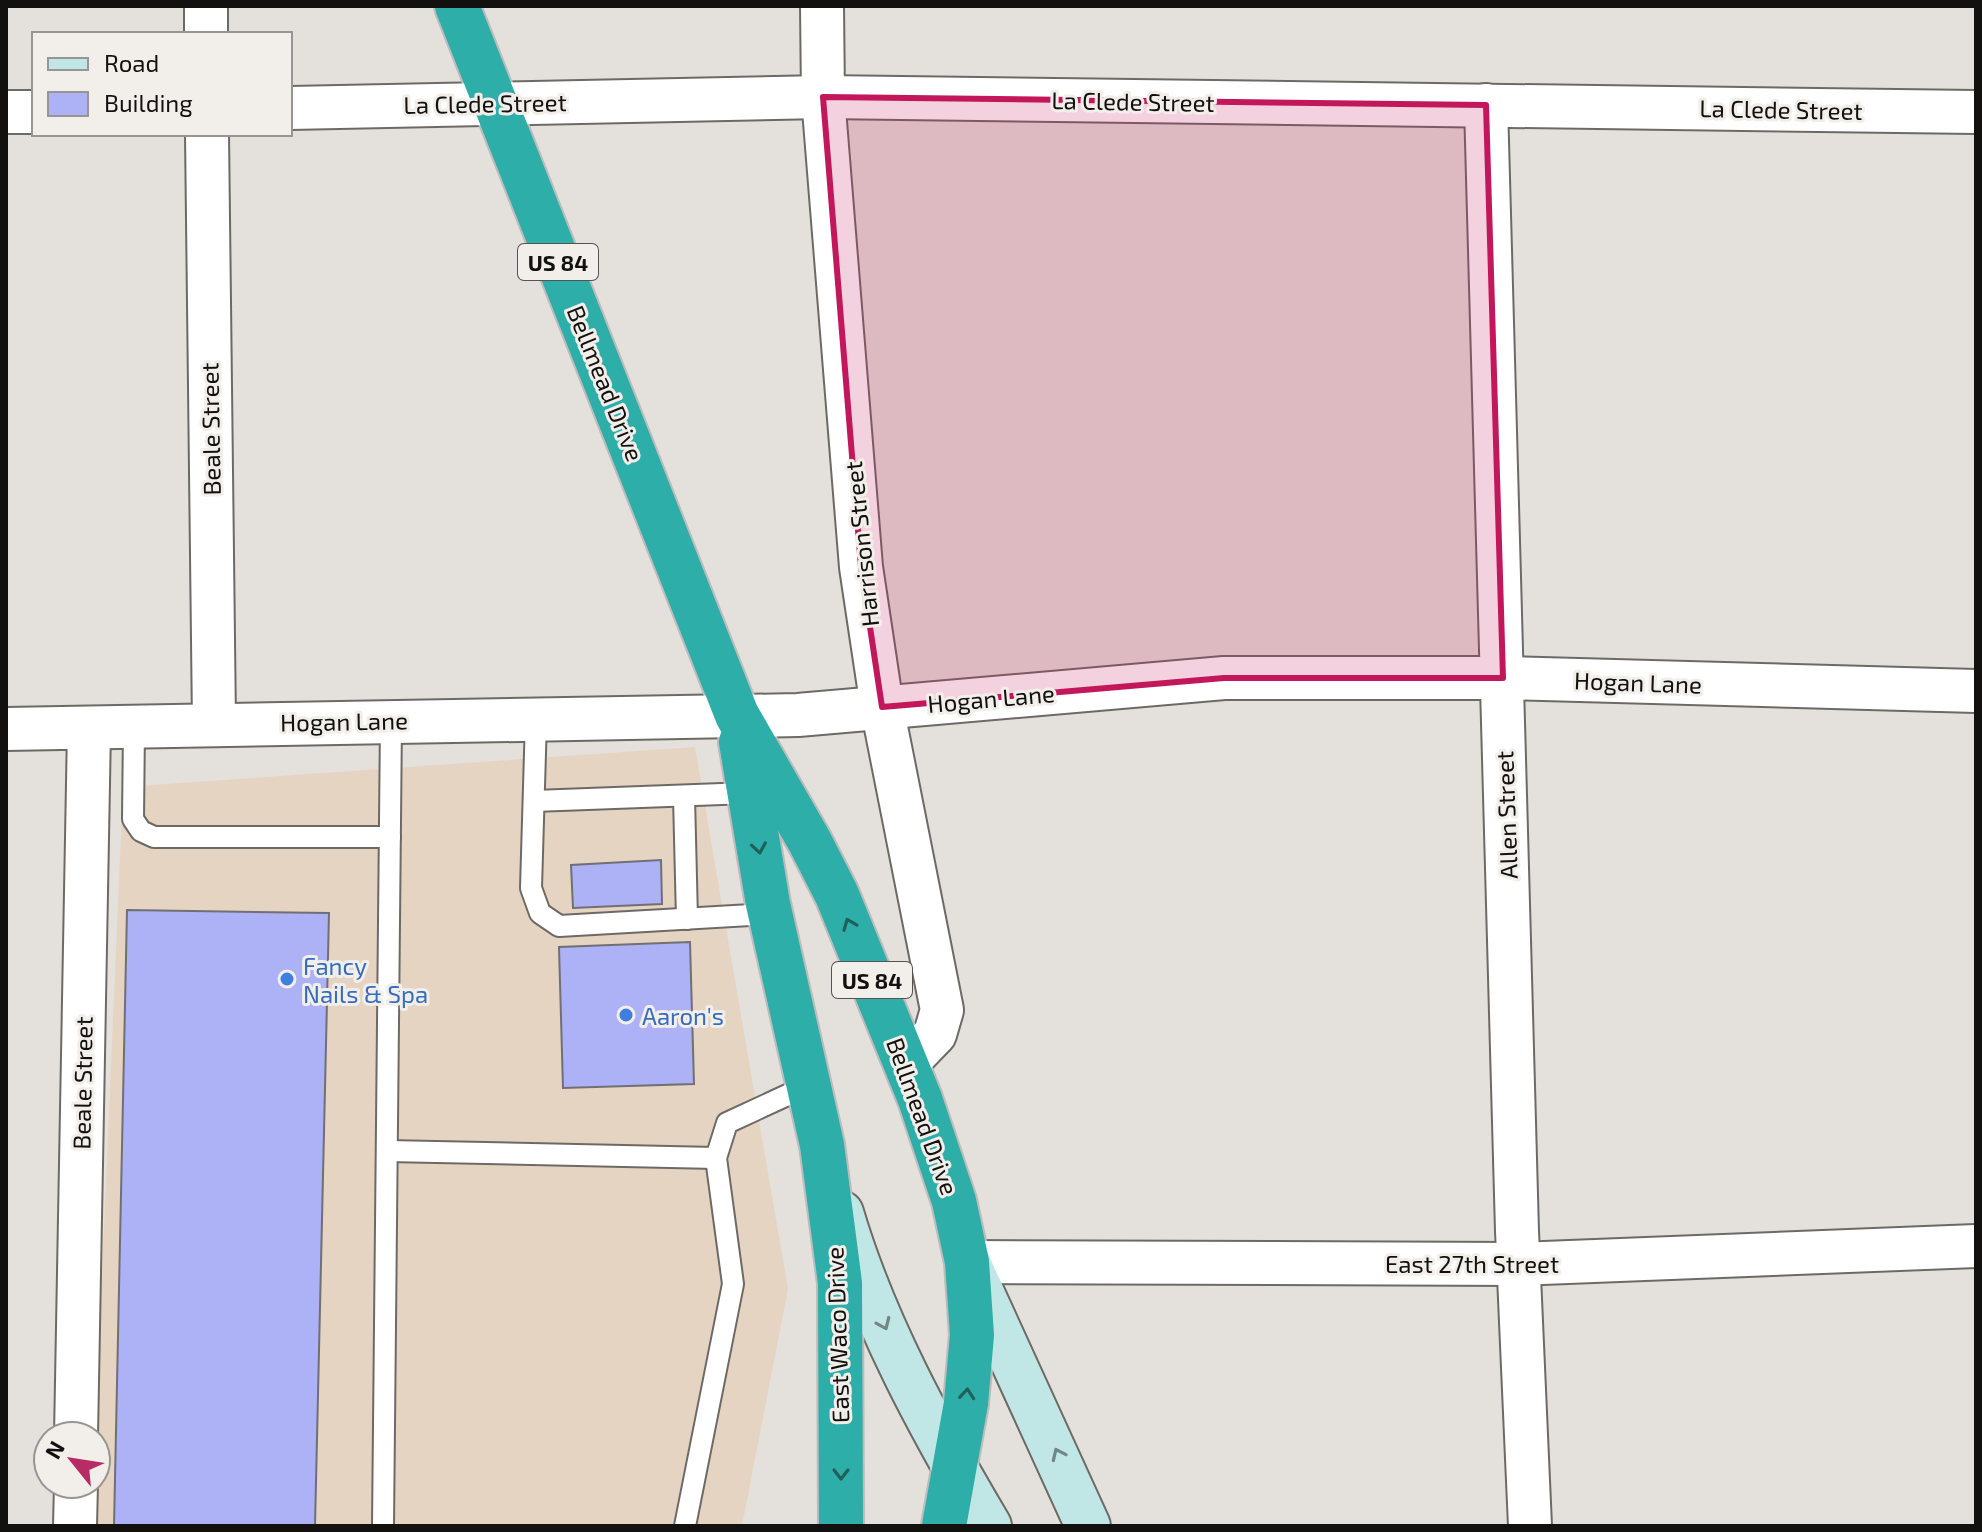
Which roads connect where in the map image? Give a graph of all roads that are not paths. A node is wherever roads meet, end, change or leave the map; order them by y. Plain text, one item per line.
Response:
1 (206, 6) edge
2 (457, 6) edge
3 (822, 6) edge
4 (206, 32) edge
5 (823, 97) junction
6 (495, 102) junction
7 (1486, 105) junction
8 (292, 108) edge
9 (6, 112) edge
10 (32, 112) edge
11 (1976, 112) edge
12 (207, 136) edge
13 (1503, 678) junction
14 (1976, 691) edge
15 (882, 707) junction
16 (737, 715) junction
17 (536, 719) junction
18 (391, 721) junction
19 (214, 723) junction
20 (134, 727) junction
21 (6, 729) edge
22 (89, 729) junction
23 (749, 793) junction
24 (684, 797) junction
25 (534, 801) junction
26 (390, 837) junction
27 (770, 914) junction
28 (687, 919) junction
29 (906, 1064) junction
30 (809, 1085) junction
31 (822, 1145) junction
32 (387, 1151) junction
33 (716, 1158) junction
34 (1976, 1246) edge
35 (967, 1262) junction
36 (1519, 1264) junction
37 (76, 1420) edge
38 (956, 1471) junction
39 (76, 1500) edge
40 (75, 1526) edge
41 (383, 1526) edge
42 (685, 1526) edge
43 (841, 1526) edge
44 (944, 1526) edge
45 (989, 1526) edge
46 (1088, 1526) edge
47 (1530, 1526) edge

1 - 4 street
2 - 6 highway, Bellmead Drive / US 84
3 - 5 street, Harrison Street
5 - 6 street, La Clede Street
5 - 7 street, La Clede Street
5 - 15 street, Harrison Street
6 - 8 street, La Clede Street
6 - 16 highway, Bellmead Drive / US 84
7 - 11 street, La Clede Street
7 - 13 street, Allen Street
9 - 10 street
12 - 19 street, Beale Street
13 - 14 street, Hogan Lane
13 - 15 street, Hogan Lane
13 - 36 street, Allen Street
15 - 16 street, Hogan Lane
15 - 29 street, Harrison Street
16 - 17 street, Hogan Lane
16 - 23 highway, Bellmead Drive / US 84
29 -> 16 highway, Bellmead Drive / US 84
17 - 18 street, Hogan Lane
17 - 25 lane
18 - 19 street, Hogan Lane
18 - 26 lane
19 - 20 street, Hogan Lane
20 - 22 street, Hogan Lane
20 - 26 lane
21 - 22 street, Hogan Lane
22 - 37 street, Beale Street
23 - 24 lane
23 -> 27 highway, Bellmead Drive / US 84
24 - 25 lane
24 - 28 lane
25 - 28 lane
26 - 32 lane
27 - 28 lane
27 - 30 highway, Bellmead Drive / US 84
29 - 35 highway, Bellmead Drive / US 84
30 - 31 highway, Bellmead Drive / US 84
30 - 33 lane
31 -> 38 main road, Bellmead Drive
31 -> 43 highway, East Waco Drive / US 84
32 - 33 lane
32 - 41 lane
33 - 42 lane
34 - 36 street, East 27th Street
35 - 36 street, East 27th Street
38 -> 35 highway, US 84
46 -> 35 main road, Bellmead Drive
36 - 47 street, Allen Street
38 - 44 highway, US 84
38 - 45 main road, Bellmead Drive
39 - 40 street

